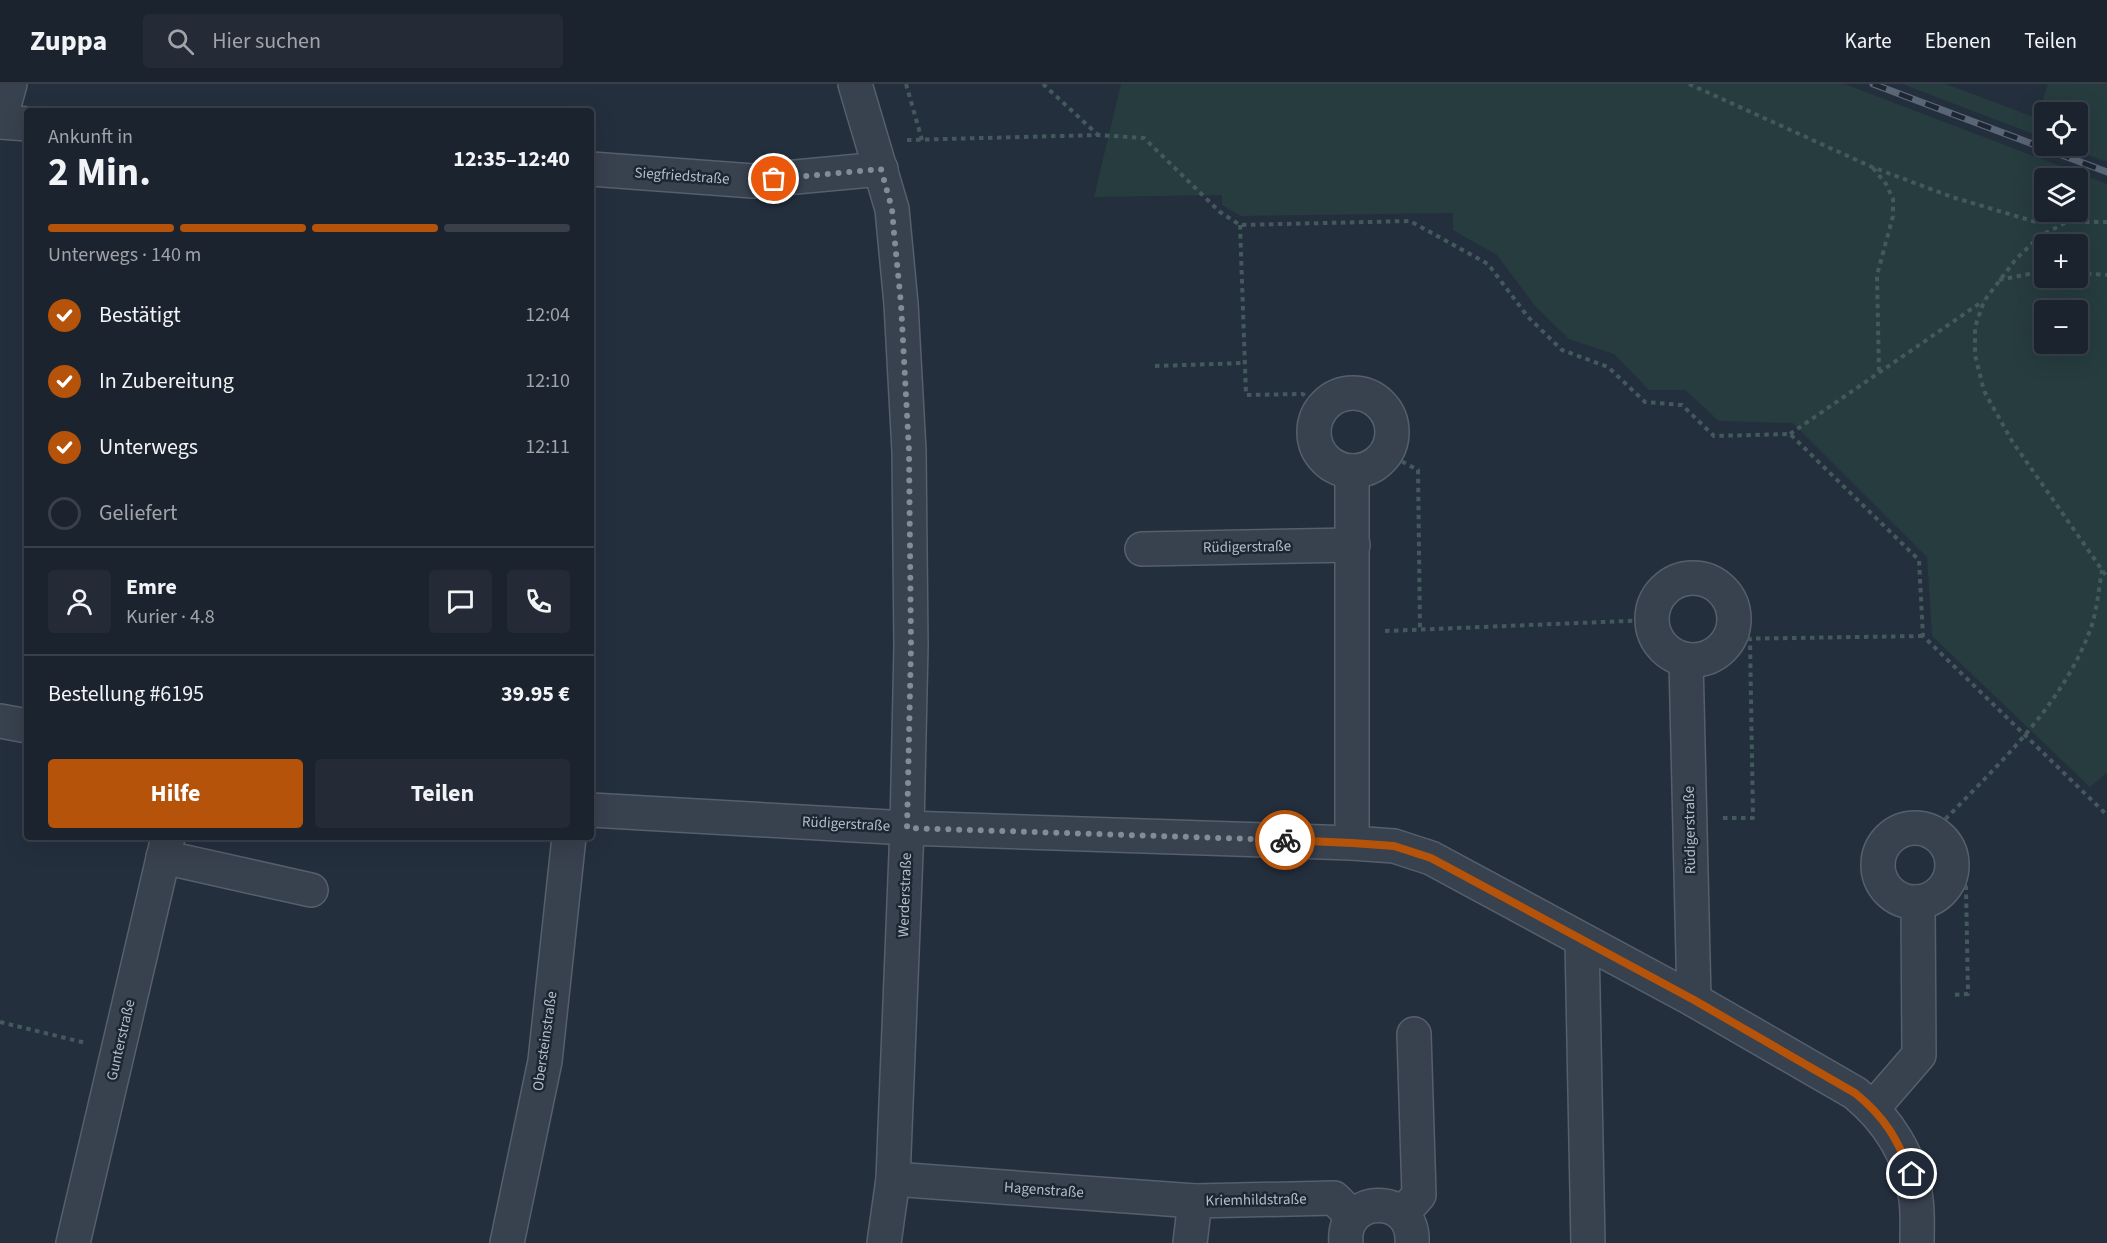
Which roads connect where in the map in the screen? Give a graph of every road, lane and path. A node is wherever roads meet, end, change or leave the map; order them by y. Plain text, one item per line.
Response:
1 (10, 84) edge
2 (855, 84) edge
3 (906, 84) edge
4 (1043, 84) edge
5 (1689, 84) edge
6 (0, 121) edge
7 (24, 124) edge
8 (1098, 135) junction
9 (922, 140) junction
10 (877, 155) junction
11 (1872, 167) junction
12 (594, 169) edge
13 (2107, 222) edge
14 (2065, 223) junction
15 (1240, 225) junction
16 (2034, 273) edge
17 (2088, 274) edge
18 (2107, 275) edge
19 (1998, 280) junction
20 (1984, 301) junction
21 (1244, 363) junction
22 (1155, 366) dead end
23 (1879, 373) junction
24 (1322, 409) junction
25 (1790, 434) junction
26 (1386, 453) junction
27 (1352, 471) junction
28 (1353, 545) junction
29 (1142, 549) dead end
30 (2102, 570) junction
31 (2107, 577) edge
32 (1651, 621) junction
33 (1420, 630) junction
34 (1352, 632) junction
35 (1923, 636) junction
36 (1740, 639) junction
37 (1686, 660) junction
38 (0, 722) edge
39 (24, 726) edge
40 (2024, 735) junction
41 (594, 810) edge
42 (2107, 815) edge
43 (1690, 819) junction
44 (907, 828) junction
45 (1933, 832) junction
46 (569, 840) edge
47 (1352, 843) junction
48 (166, 847) edge
49 (1950, 876) junction
50 (311, 890) dead end
51 (1918, 902) junction
52 (1582, 941) junction
53 (1919, 996) junction
54 (1694, 1000) junction
55 (0, 1022) edge
56 (1414, 1034) dead end
57 (118, 1050) junction
58 (1874, 1108) junction
59 (893, 1179) junction
60 (1194, 1201) junction
61 (1407, 1228) edge
62 (1350, 1230) edge
63 (73, 1243) edge
64 (507, 1243) edge
65 (884, 1243) edge
66 (1190, 1243) edge
67 (1588, 1243) edge
68 (1917, 1243) edge

1 - 6 street
2 - 10 street, Werderstraße
3 - 9 path
4 - 8 path
5 - 11 path
6 - 7 street
8 - 9 path
8 - 15 path
9 - 10 path
10 - 12 street, Siegfriedstraße
10 - 44 street, Werderstraße
11 - 14 path
11 - 23 path
13 - 14 path
14 - 19 path
15 - 21 path
15 - 25 path
16 - 19 path
17 - 18 path
19 - 20 path
20 - 23 path
20 - 30 path
21 - 22 path
21 - 24 path
23 - 25 path
24 - 26 street
24 - 27 street
25 - 35 path
26 - 27 street
26 - 33 path
27 - 28 street
28 - 29 street, Rüdigerstraße
28 - 34 street
30 - 31 path
30 - 40 path
32 - 33 path
32 - 36 street
32 - 37 street
33 - 34 path
34 - 47 street
35 - 36 path
35 - 40 path
36 - 37 street
36 - 43 path
37 - 43 street, Rüdigerstraße
38 - 39 street
40 - 42 path
40 - 45 path
41 - 44 street, Rüdigerstraße
43 - 54 street, Rüdigerstraße
44 - 47 street, Rüdigerstraße
44 - 59 street, Werderstraße
45 - 49 street
45 - 51 street
46 - 64 street, Obersteinstraße
47 - 52 street, Rüdigerstraße
48 - 50 street
48 - 57 street, Gunterstraße
49 - 51 street
49 - 53 path
51 - 53 street
52 - 54 street, Rüdigerstraße
52 - 67 street
53 - 58 street
54 - 58 street, Rüdigerstraße
55 - 57 path
56 - 61 street, Kriemhildstraße
57 - 63 street, Gunterstraße
58 - 68 street, Rüdigerstraße
59 - 60 street, Hagenstraße
59 - 65 street, Werderstraße
60 - 62 street, Kriemhildstraße
60 - 66 street, Kriemhildstraße
61 - 62 street, Kriemhildstraße

